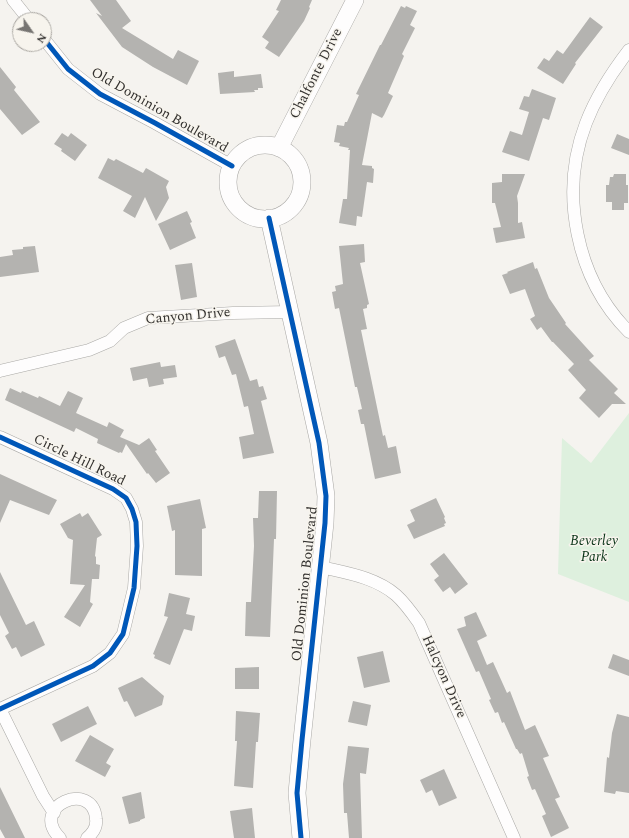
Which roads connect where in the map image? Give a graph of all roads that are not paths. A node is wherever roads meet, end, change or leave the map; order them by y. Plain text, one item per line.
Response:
1 (13, 0) edge
2 (356, 0) edge
3 (23, 12) edge
4 (52, 49) edge
5 (629, 50) edge
6 (279, 148) junction
7 (232, 166) junction
8 (269, 218) junction
9 (290, 312) junction
10 (629, 332) edge
11 (0, 371) edge
12 (0, 437) edge
13 (321, 567) junction
14 (0, 709) edge
15 (54, 812) junction
16 (60, 838) edge
17 (87, 838) edge
18 (301, 838) edge
19 (514, 838) edge

1 - 3 street
2 - 6 street, Chalfonte Drive
4 - 7 street, Old Dominion Boulevard
5 - 10 street
6 - 7 street, Old Dominion Boulevard
6 - 8 street
7 - 8 street, Old Dominion Boulevard
8 - 9 street, Old Dominion Boulevard
9 - 11 street, Canyon Drive
9 - 13 street, Old Dominion Boulevard
12 - 14 street, Circle Hill Road
13 - 18 street, Old Dominion Boulevard
13 - 19 street, Halcyon Drive
14 - 15 street
15 - 16 street
15 - 17 street

